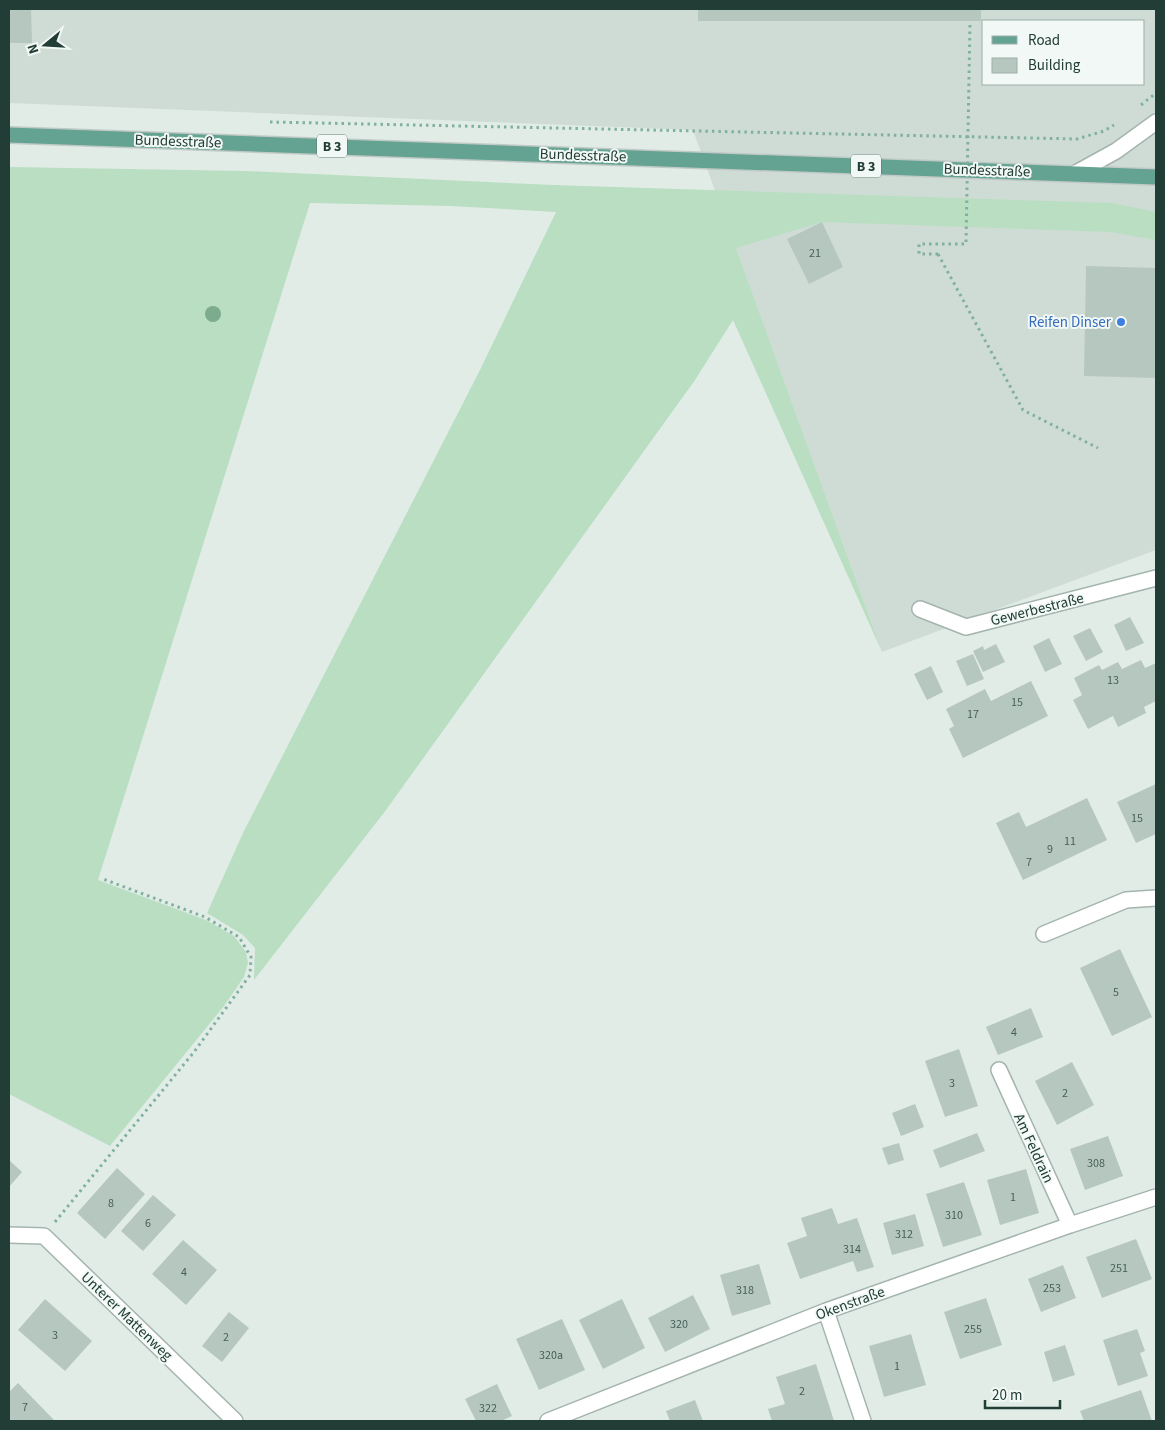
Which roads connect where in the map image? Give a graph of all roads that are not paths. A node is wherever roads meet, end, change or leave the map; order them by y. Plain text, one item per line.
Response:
1 (1156, 122) edge
2 (9, 135) edge
3 (1076, 173) junction
4 (1156, 176) edge
5 (1156, 578) edge
6 (920, 609) dead end
7 (1156, 898) edge
8 (1044, 934) dead end
9 (999, 1070) dead end
10 (1156, 1197) edge
11 (1070, 1225) junction
12 (9, 1234) edge
13 (826, 1311) junction
14 (235, 1421) edge
15 (548, 1421) edge
16 (863, 1421) edge

1 - 3 street
2 - 3 main road, Bundesstraße / B 3
3 - 4 main road, Bundesstraße / B 3
5 - 6 street, Gewerbestraße
7 - 8 street
9 - 11 street, Am Feldrain
10 - 11 street, Okenstraße
11 - 13 street, Okenstraße
12 - 14 street, Unterer Mattenweg
13 - 15 street, Okenstraße
13 - 16 street

